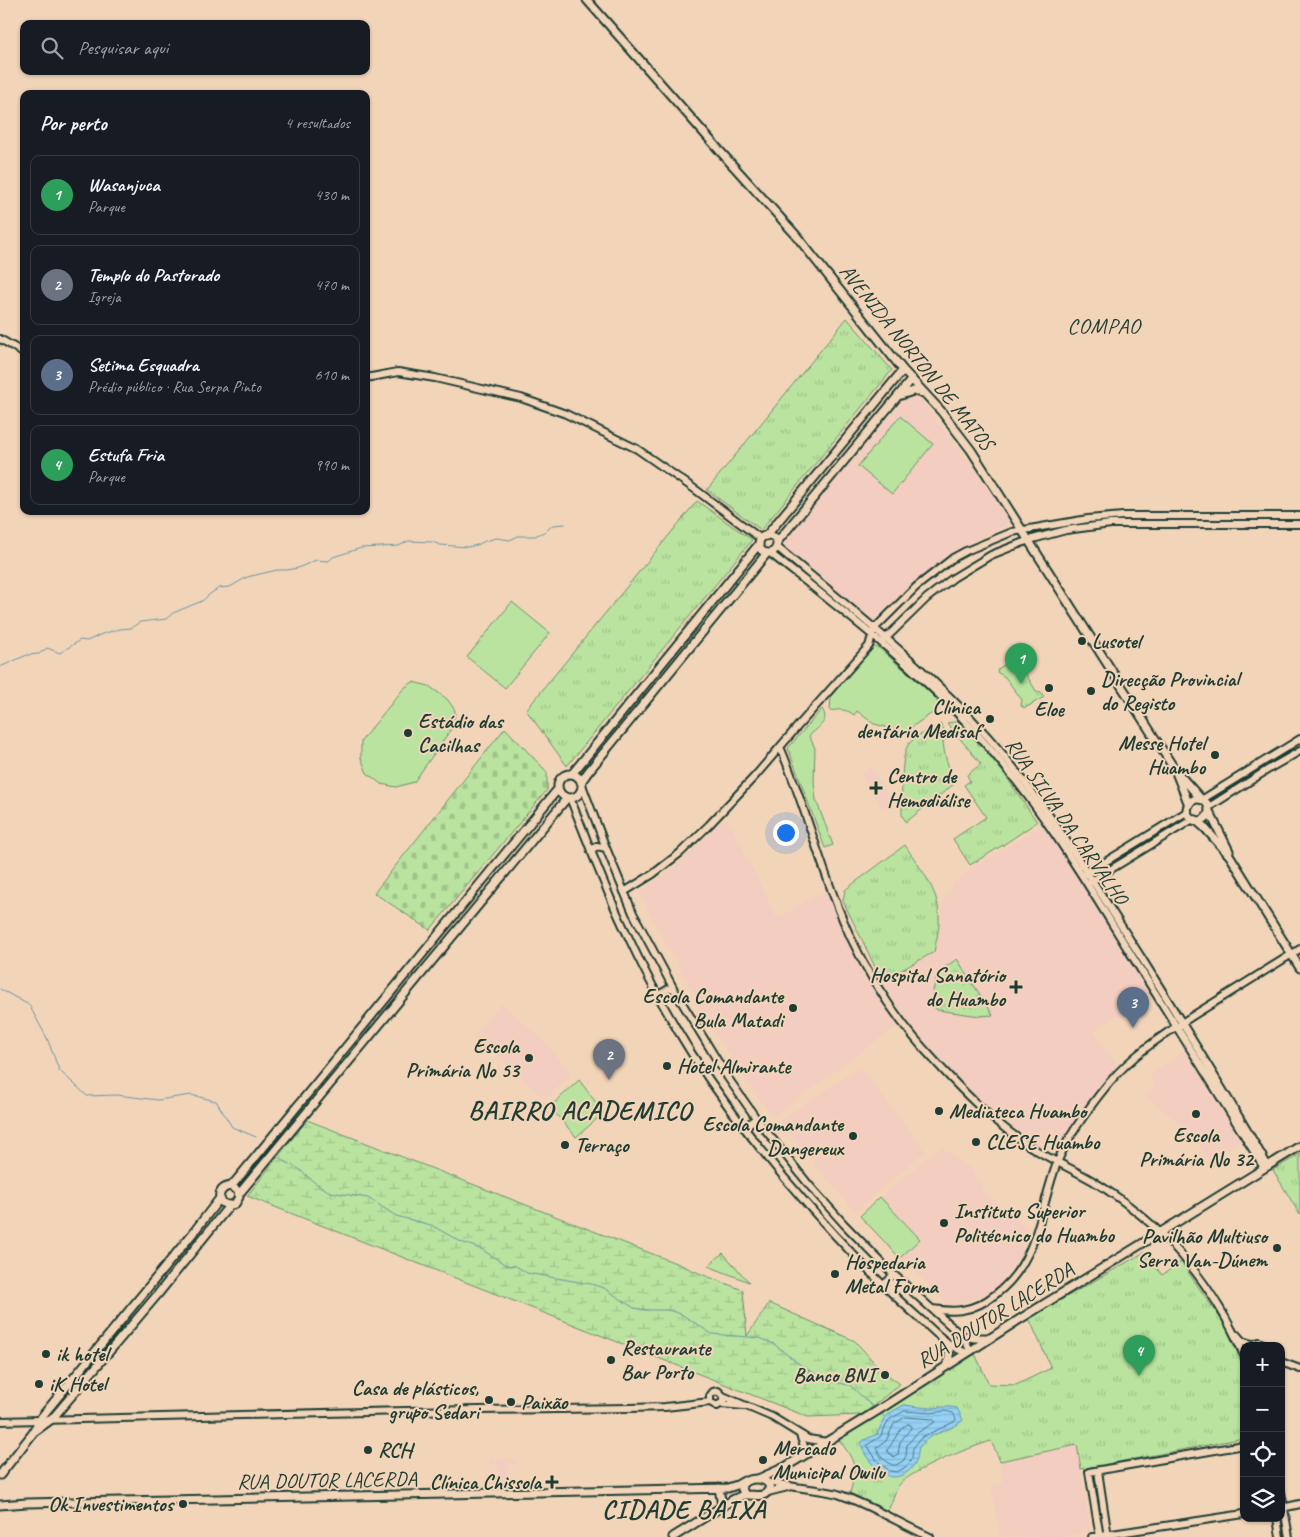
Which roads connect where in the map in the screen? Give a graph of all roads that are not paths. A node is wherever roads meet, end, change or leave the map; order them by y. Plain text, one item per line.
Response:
1 (587, 0) edge
2 (0, 340) edge
3 (20, 351) edge
4 (904, 370) junction
5 (370, 377) edge
6 (912, 379) junction
7 (924, 393) junction
8 (896, 397) junction
9 (1300, 516) edge
10 (1300, 524) edge
11 (1022, 529) junction
12 (762, 540) junction
13 (1029, 540) junction
14 (777, 544) junction
15 (769, 553) junction
16 (882, 620) junction
17 (894, 631) junction
18 (873, 632) junction
19 (883, 641) junction
20 (869, 646) junction
21 (1300, 739) edge
22 (780, 747) junction
23 (1300, 751) edge
24 (1175, 770) junction
25 (572, 774) junction
26 (582, 784) junction
27 (558, 789) junction
28 (569, 798) junction
29 (1202, 799) junction
30 (1188, 808) junction
31 (1209, 809) junction
32 (1195, 820) junction
33 (606, 848) junction
34 (591, 852) junction
35 (1230, 856) junction
36 (1085, 875) junction
37 (1089, 882) junction
38 (624, 892) junction
39 (1300, 949) edge
40 (1291, 954) junction
41 (1300, 968) edge
42 (672, 988) junction
43 (658, 995) junction
44 (1179, 1025) junction
45 (756, 1118) junction
46 (744, 1128) junction
47 (1300, 1146) edge
48 (1058, 1162) junction
49 (1266, 1167) junction
50 (806, 1182) junction
51 (231, 1186) junction
52 (796, 1192) junction
53 (239, 1194) junction
54 (220, 1198) junction
55 (229, 1206) junction
56 (1160, 1233) junction
57 (893, 1274) junction
58 (899, 1279) junction
59 (886, 1288) junction
60 (931, 1309) junction
61 (1234, 1332) junction
62 (962, 1336) junction
63 (992, 1337) junction
64 (1244, 1342) edge
65 (949, 1345) junction
66 (1240, 1346) edge
67 (969, 1352) junction
68 (1285, 1363) edge
69 (947, 1365) junction
70 (1285, 1367) edge
71 (1300, 1369) edge
72 (723, 1396) junction
73 (710, 1402) junction
74 (721, 1404) junction
75 (752, 1407) junction
76 (52, 1419) junction
77 (39, 1420) junction
78 (0, 1421) edge
79 (33, 1433) junction
80 (800, 1435) junction
81 (826, 1442) junction
82 (1240, 1446) edge
83 (804, 1454) junction
84 (786, 1467) junction
85 (1098, 1471) junction
86 (0, 1475) edge
87 (744, 1481) junction
88 (767, 1484) junction
89 (789, 1487) junction
90 (719, 1488) junction
91 (745, 1495) junction
92 (1300, 1504) edge
93 (0, 1505) edge
94 (722, 1506) junction
95 (1285, 1506) edge
96 (1240, 1515) edge
97 (1285, 1520) edge
98 (1278, 1522) edge
99 (1100, 1536) edge
100 (1108, 1536) edge
101 (673, 1537) edge
102 (930, 1537) edge
103 (1092, 1537) edge
104 (1280, 1537) edge
105 (1289, 1537) edge

1 - 4 main road, AVENIDA NORTON DE MATOS
2 - 3 street
4 - 6 main road, AVENIDA NORTON DE MATOS
4 - 12 main road
5 - 12 street
6 - 7 main road, AVENIDA NORTON DE MATOS
6 - 8 main road
7 - 8 main road
7 - 11 main road, AVENIDA NORTON DE MATOS
8 - 14 main road
9 - 11 street
10 - 13 street
11 - 13 main road, AVENIDA NORTON DE MATOS
11 - 16 street
12 - 14 main road
12 - 15 main road
12 - 25 main road
13 - 17 street
13 - 24 main road, AVENIDA NORTON DE MATOS
14 - 15 main road
14 - 18 street, RUA SILVA DA CARVALHO
15 - 18 street, RUA SILVA DA CARVALHO
15 - 26 main road
16 - 17 street
16 - 18 street
17 - 19 street
18 - 19 street, RUA SILVA DA CARVALHO
18 - 20 street
19 - 20 street
19 - 36 street, RUA SILVA DA CARVALHO
20 - 22 street
21 - 29 street
22 - 38 street
22 - 48 street
23 - 31 street
24 - 29 main road, AVENIDA NORTON DE MATOS
24 - 30 main road, AVENIDA NORTON DE MATOS
25 - 26 main road
25 - 27 main road
26 - 28 main road
26 - 33 street
27 - 28 main road
27 - 51 main road
28 - 34 street
28 - 53 main road
29 - 30 main road
29 - 31 main road
30 - 32 main road
30 - 36 street
31 - 32 main road
31 - 35 main road
32 - 35 main road
32 - 37 street
33 - 34 street
33 - 38 street
34 - 43 street
35 - 40 main road
36 - 37 street, RUA SILVA DA CARVALHO
37 - 44 street, RUA SILVA DA CARVALHO
38 - 42 street
39 - 40 street
40 - 41 main road
40 - 44 street
42 - 43 street
42 - 45 street
43 - 46 street
44 - 48 street
44 - 49 street, RUA SILVA DA CARVALHO
45 - 46 street
45 - 50 street
46 - 52 street
47 - 49 main road, RUA DOUTOR LACERDA
48 - 56 street
48 - 60 street
49 - 56 main road, RUA DOUTOR LACERDA
50 - 52 street
50 - 57 street
51 - 53 main road
51 - 54 main road
52 - 59 street
53 - 55 main road
54 - 55 main road
54 - 77 main road
55 - 76 main road
56 - 61 street
56 - 63 main road, RUA DOUTOR LACERDA
57 - 58 street
57 - 59 street
58 - 59 street
58 - 60 street
59 - 65 street
60 - 62 street
61 - 64 street
61 - 66 street
62 - 63 main road
62 - 67 street
63 - 67 main road, RUA DOUTOR LACERDA
65 - 67 street
65 - 69 main road
67 - 69 main road, RUA DOUTOR LACERDA
68 - 71 street
69 - 81 main road, RUA DOUTOR LACERDA
70 - 71 street
72 - 73 street
72 - 74 street
72 - 75 street
73 - 74 street
73 - 76 street
74 - 75 street
75 - 80 street
76 - 77 street
76 - 79 main road
77 - 78 street
77 - 79 main road
79 - 86 main road
80 - 81 street
80 - 83 street
81 - 83 main road, RUA DOUTOR LACERDA
82 - 85 street
83 - 84 main road, RUA DOUTOR LACERDA
84 - 88 main road, RUA DOUTOR LACERDA
84 - 88 main road, RUA DOUTOR LACERDA
85 - 99 street
85 - 100 street
87 - 88 main road, RUA DOUTOR LACERDA
87 - 90 main road, RUA DOUTOR LACERDA
87 - 91 main road
88 - 89 street
88 - 89 street
88 - 91 main road, RUA DOUTOR LACERDA
89 - 102 street
90 - 93 main road, RUA DOUTOR LACERDA
90 - 94 main road
91 - 94 main road, RUA DOUTOR LACERDA
92 - 95 street
94 - 101 main road, RUA DOUTOR LACERDA
96 - 100 street
97 - 105 street
98 - 104 street
99 - 100 street
99 - 103 street

